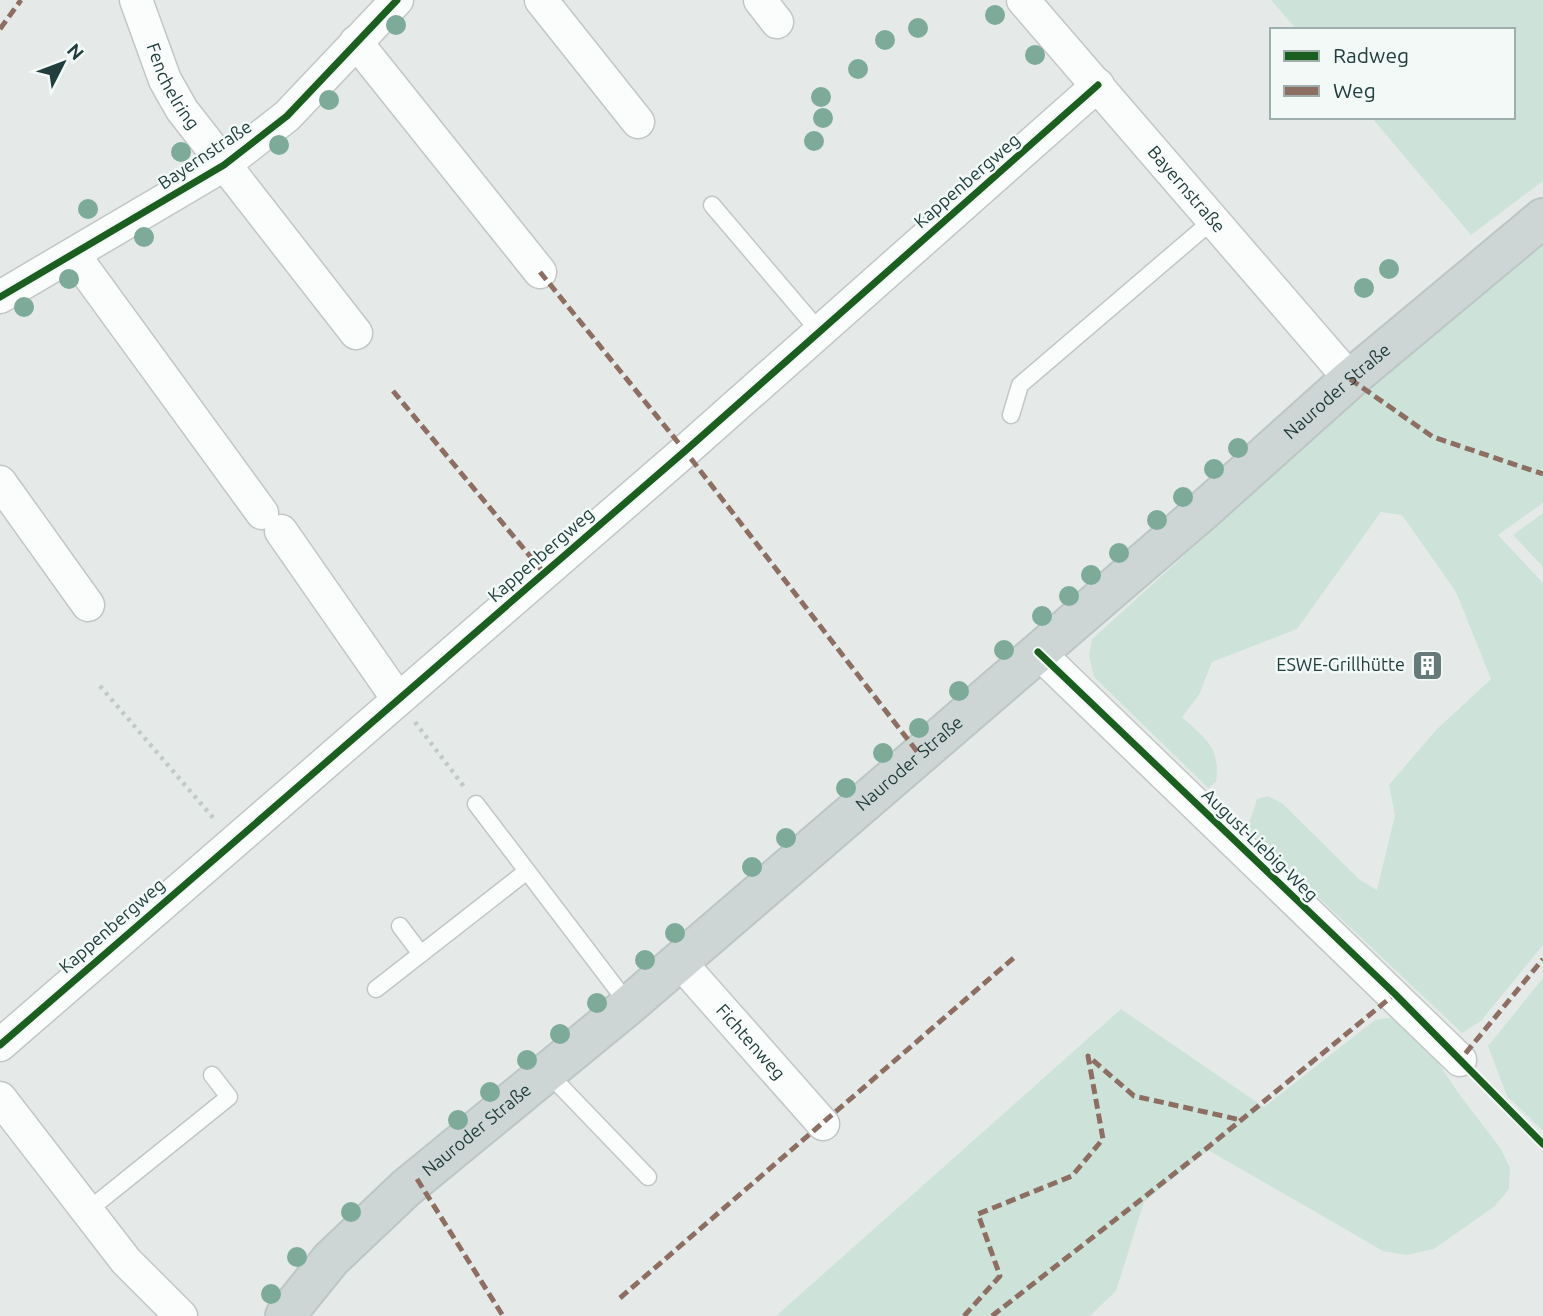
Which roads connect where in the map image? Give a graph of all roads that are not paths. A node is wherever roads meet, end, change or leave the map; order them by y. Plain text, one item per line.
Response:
1 (397, 0) edge
2 (541, 0) edge
3 (1023, 0) edge
4 (144, 4) edge
5 (356, 42) junction
6 (1098, 85) junction
7 (638, 122) dead end
8 (224, 165) junction
9 (712, 205) dead end
10 (1543, 218) edge
11 (1213, 220) junction
12 (74, 255) junction
13 (540, 272) dead end
14 (0, 297) edge
15 (820, 332) junction
16 (356, 333) dead end
17 (1350, 379) junction
18 (1011, 415) dead end
19 (0, 482) edge
20 (88, 605) dead end
21 (1038, 652) junction
22 (398, 699) junction
23 (476, 804) road end
24 (527, 871) junction
25 (400, 926) dead end
26 (421, 954) junction
27 (679, 961) junction
28 (376, 989) dead end
29 (629, 1005) junction
30 (0, 1045) edge
31 (1460, 1060) dead end
32 (547, 1072) junction
33 (212, 1075) dead end
34 (0, 1098) edge
35 (823, 1124) dead end
36 (648, 1177) dead end
37 (86, 1212) junction
38 (181, 1316) edge
39 (285, 1316) edge

1 - 5 street, Bayernstraße
2 - 7 street
3 - 6 street, Bayernstraße
4 - 8 street, Fenchelring
5 - 8 street, Bayernstraße
5 - 13 street
6 - 11 street, Bayernstraße
6 - 15 street, Kappenbergweg
8 - 12 street, Bayernstraße
8 - 16 street, Bayernstraße
9 - 15 lane
10 - 17 main road, Nauroder Straße
11 - 17 street, Bayernstraße
11 - 18 lane
12 - 14 street, Bayernstraße
12 - 22 street
15 - 22 street, Kappenbergweg
17 - 21 main road, Nauroder Straße
19 - 20 street
21 - 27 main road, Nauroder Straße
21 - 31 street, August-Liebig-Weg
22 - 30 street, Kappenbergweg
23 - 24 lane
24 - 26 lane
24 - 29 lane
25 - 26 lane
26 - 28 lane
27 - 29 main road, Nauroder Straße
27 - 35 street, Fichtenweg
29 - 32 main road, Nauroder Straße
32 - 36 lane
32 - 39 main road, Nauroder Straße
33 - 37 lane
34 - 37 street
37 - 38 street

